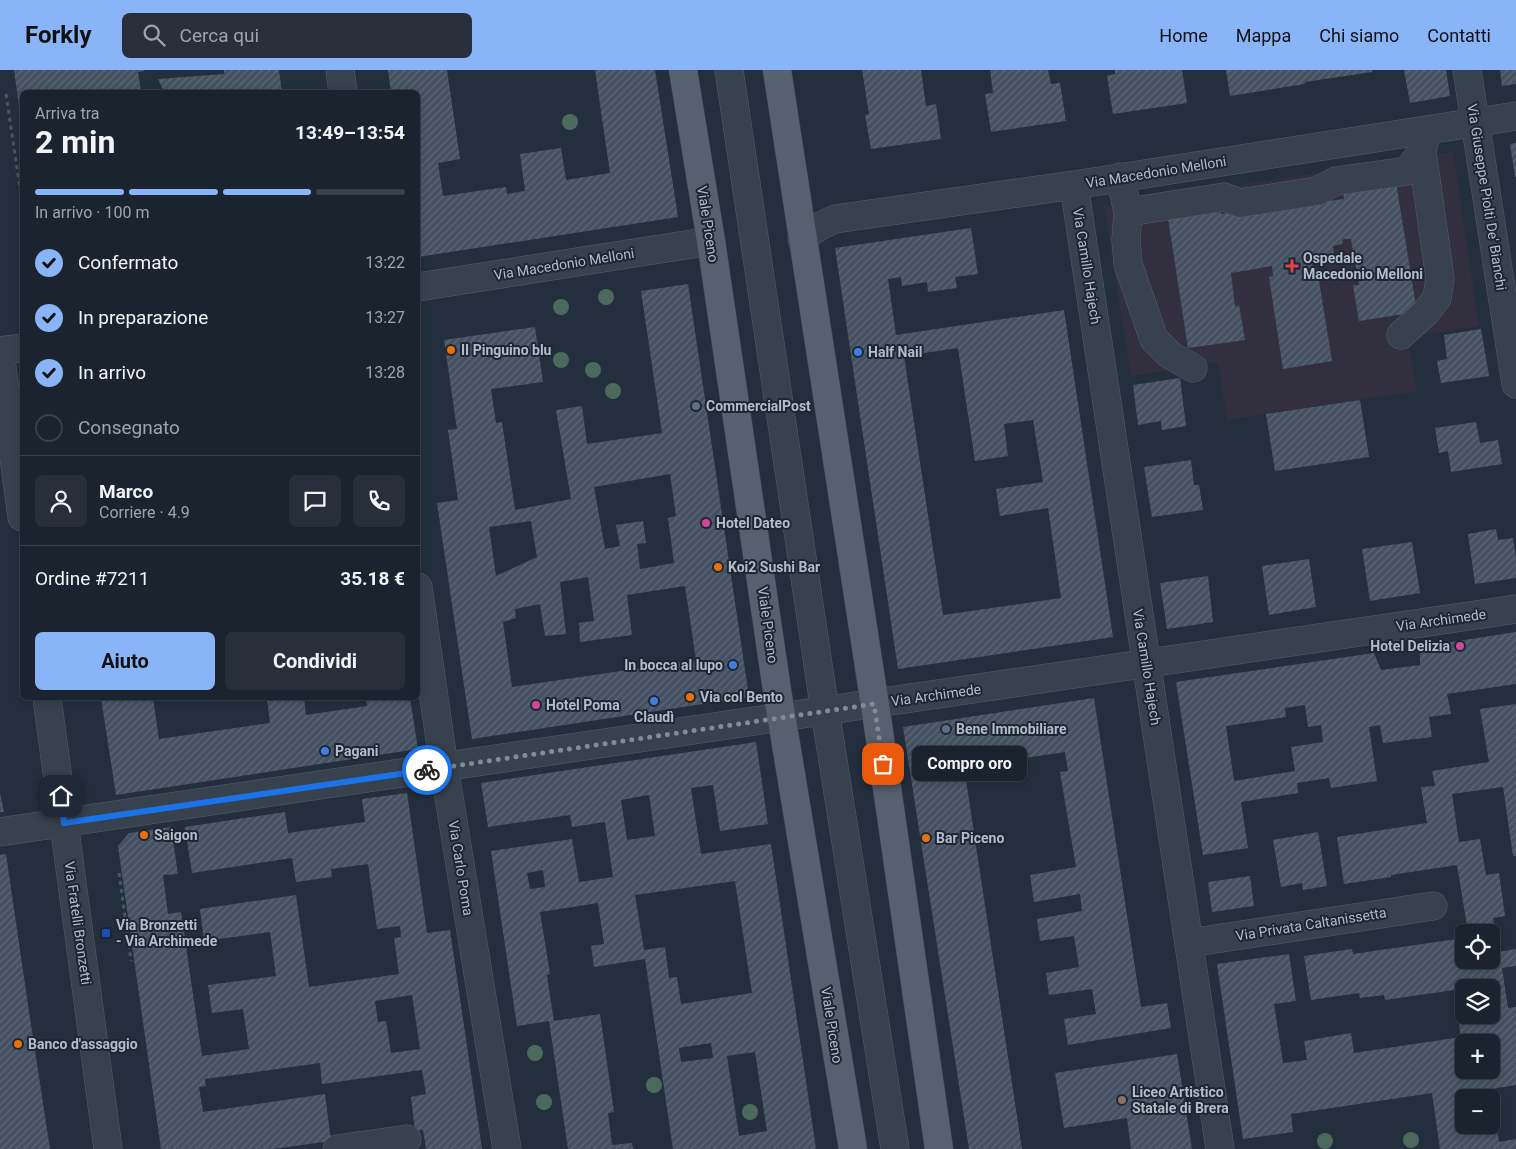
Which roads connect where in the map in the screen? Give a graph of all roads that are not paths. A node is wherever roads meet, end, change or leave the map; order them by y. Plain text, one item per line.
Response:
1 (340, 70) edge
2 (683, 70) edge
3 (729, 70) edge
4 (777, 70) edge
5 (1468, 70) edge
6 (343, 90) edge
7 (1516, 116) edge
8 (1475, 123) junction
9 (1425, 141) junction
10 (1120, 177) junction
11 (1074, 185) junction
12 (1128, 212) junction
13 (802, 239) junction
14 (711, 241) junction
15 (420, 287) edge
16 (1401, 335) dead end
17 (20, 348) edge
18 (0, 352) edge
19 (1193, 368) dead end
20 (1516, 384) edge
21 (20, 502) edge
22 (420, 601) edge
23 (1516, 609) edge
24 (1147, 664) junction
25 (47, 700) edge
26 (874, 704) junction
27 (825, 711) junction
28 (782, 718) junction
29 (444, 767) junction
30 (64, 823) junction
31 (0, 832) edge
32 (1433, 906) dead end
33 (1189, 943) junction
34 (407, 1139) dead end
35 (108, 1149) edge
36 (337, 1149) edge
37 (507, 1149) edge
38 (852, 1149) edge
39 (895, 1149) edge
40 (939, 1149) edge
41 (1220, 1149) edge

1 - 6 street
2 - 14 main road, Viale Piceno
3 - 27 street
4 - 13 main road
5 - 8 street, Via Giuseppe Piolti De' Bianchi
7 - 8 street, Via Macedonio Melloni
8 - 9 street, Via Macedonio Melloni
8 - 20 street, Via Giuseppe Piolti De' Bianchi
9 - 10 street, Via Macedonio Melloni
9 - 12 street
9 - 16 street
10 - 11 street, Via Macedonio Melloni
10 - 12 street
11 - 13 street, Via Macedonio Melloni
11 - 24 street, Via Camillo Hajech
12 - 19 street
13 - 26 main road
14 - 15 street, Via Macedonio Melloni
14 - 28 main road, Viale Piceno
17 - 18 street
18 - 21 street
22 - 29 street, Via Carlo Poma
23 - 24 street, Via Archimede
24 - 26 street, Via Archimede
24 - 33 street, Via Camillo Hajech
25 - 30 street, Via Fratelli Bronzetti
26 - 27 street, Via Archimede
26 - 40 main road
27 - 28 street, Via Archimede
27 - 39 street
28 - 29 street, Via Archimede
28 - 38 main road, Viale Piceno
29 - 30 street, Via Archimede
29 - 37 street, Via Carlo Poma
30 - 31 street, Via Archimede
30 - 35 street, Via Fratelli Bronzetti
32 - 33 street, Via Privata Caltanissetta
33 - 41 street, Via Camillo Hajech
34 - 36 street

